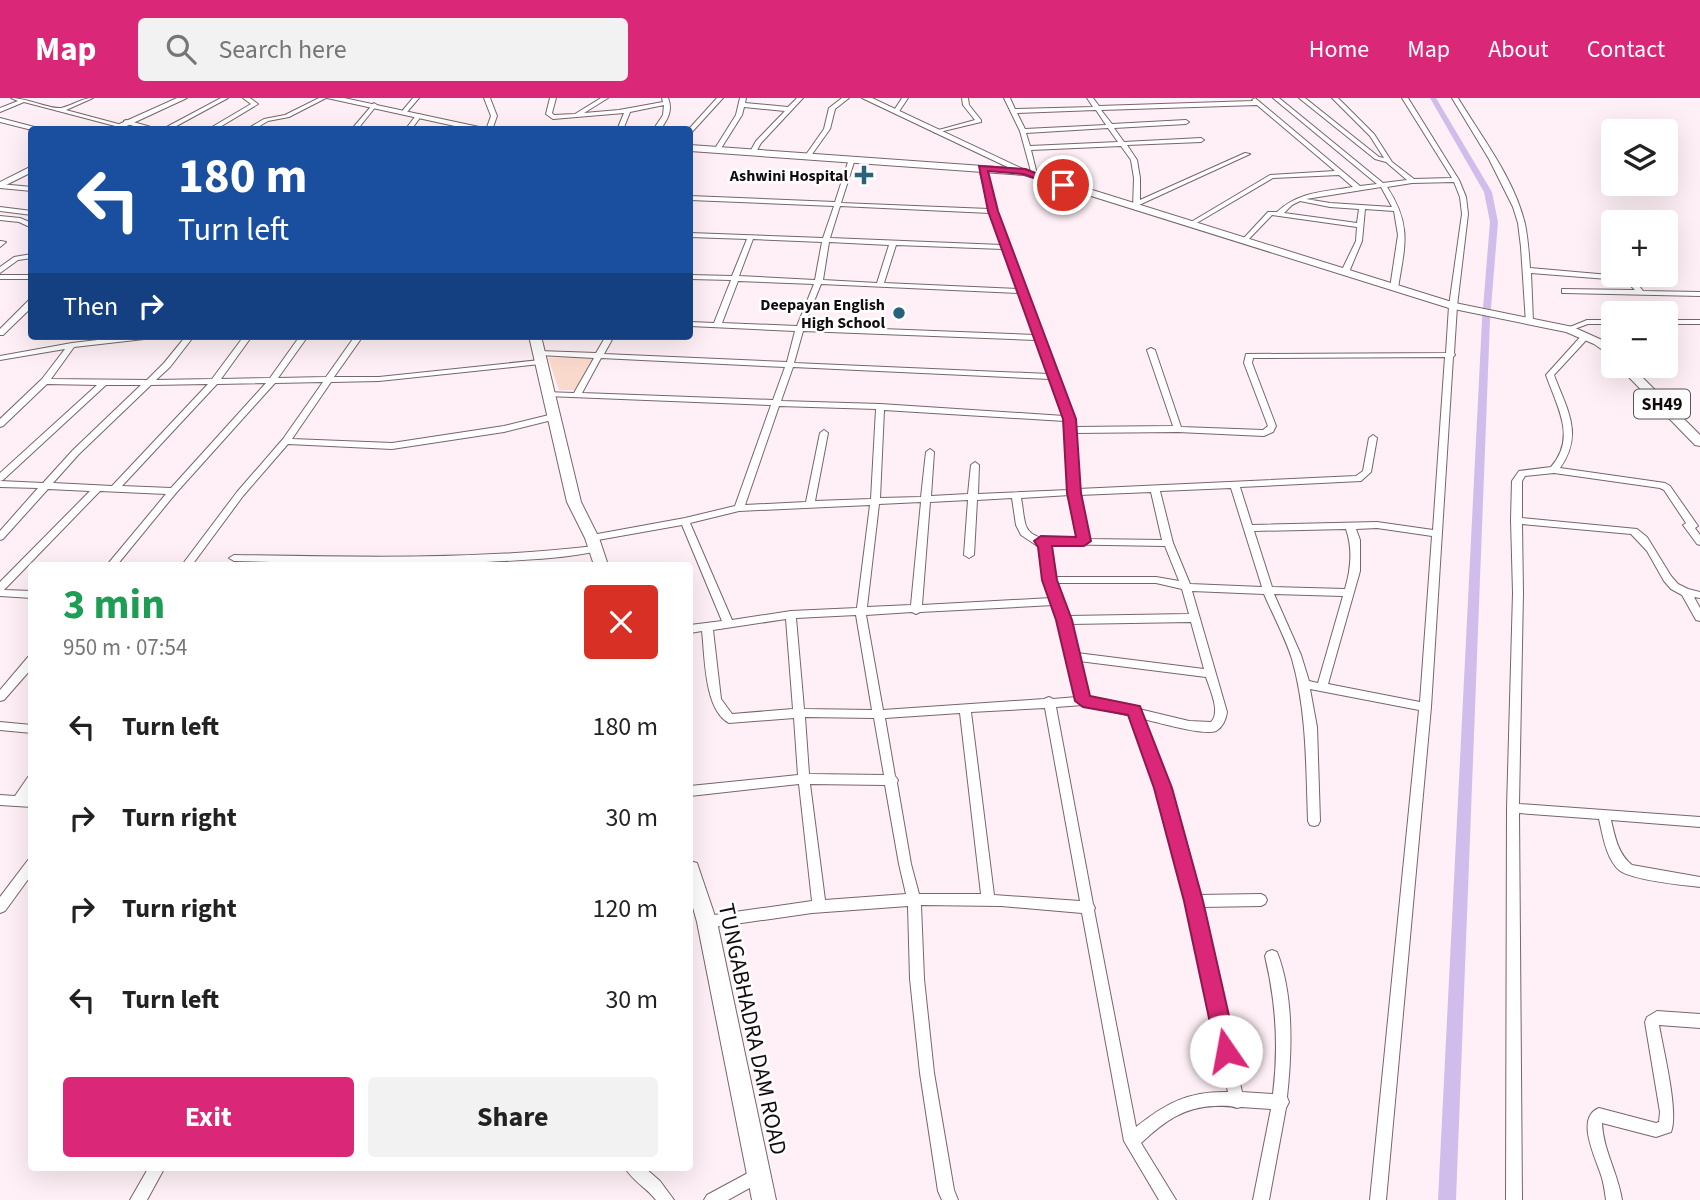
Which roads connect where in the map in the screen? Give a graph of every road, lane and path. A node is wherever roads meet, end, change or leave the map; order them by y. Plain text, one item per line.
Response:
1 (14, 98) edge
2 (90, 98) edge
3 (183, 98) edge
4 (225, 98) edge
5 (246, 98) edge
6 (323, 98) edge
7 (331, 98) edge
8 (416, 98) edge
9 (487, 98) edge
10 (553, 98) edge
11 (605, 98) edge
12 (650, 98) edge
13 (720, 98) edge
14 (800, 98) edge
15 (846, 98) edge
16 (905, 98) edge
17 (965, 98) edge
18 (1007, 98) edge
19 (1090, 98) edge
20 (1276, 98) edge
21 (1302, 98) edge
22 (1335, 98) edge
23 (1405, 98) edge
24 (1455, 98) edge
25 (27, 99) edge
26 (872, 99) edge
27 (666, 100) edge
28 (1255, 101) edge
29 (743, 102) edge
30 (374, 105) junction
31 (642, 107) junction
32 (1097, 107) junction
33 (787, 109) junction
34 (0, 110) edge
35 (60, 110) junction
36 (628, 110) junction
37 (405, 111) junction
38 (1013, 111) junction
39 (895, 112) junction
40 (419, 114) junction
41 (576, 115) junction
42 (0, 120) edge
43 (1186, 122) dead end
44 (123, 124) junction
45 (119, 126) edge
46 (134, 126) edge
47 (172, 126) edge
48 (217, 126) edge
49 (255, 126) edge
50 (357, 126) edge
51 (411, 126) edge
52 (456, 126) edge
53 (490, 126) edge
54 (622, 126) edge
55 (659, 126) edge
56 (1109, 126) junction
57 (28, 127) edge
58 (693, 128) edge
59 (1023, 131) junction
60 (1341, 131) junction
61 (937, 132) junction
62 (1318, 133) junction
63 (1294, 136) junction
64 (1201, 140) dead end
65 (1123, 145) junction
66 (693, 148) edge
67 (1029, 148) junction
68 (717, 150) junction
69 (753, 152) junction
70 (1247, 154) dead end
71 (808, 156) junction
72 (852, 159) junction
73 (1389, 161) junction
74 (982, 168) junction
75 (28, 170) edge
76 (1029, 173) junction
77 (1341, 173) junction
78 (1456, 180) junction
79 (1412, 181) junction
80 (0, 186) edge
81 (1383, 186) junction
82 (28, 189) edge
83 (1359, 189) junction
84 (693, 198) edge
85 (1299, 199) junction
86 (836, 204) junction
87 (1136, 206) junction
88 (1362, 207) junction
89 (1396, 209) junction
90 (1, 210) edge
91 (993, 211) junction
92 (28, 213) edge
93 (1279, 214) junction
94 (0, 218) edge
95 (1193, 223) junction
96 (28, 224) edge
97 (1361, 226) junction
98 (693, 235) edge
99 (751, 237) junction
100 (826, 240) junction
101 (1245, 240) junction
102 (893, 242) junction
103 (1007, 247) junction
104 (28, 256) edge
105 (1526, 270) junction
106 (0, 271) edge
107 (1345, 272) junction
108 (0, 277) edge
109 (28, 277) edge
110 (693, 277) edge
111 (735, 278) junction
112 (818, 280) junction
113 (880, 285) junction
114 (1394, 288) junction
115 (1023, 291) junction
116 (1565, 291) dead end
117 (1640, 292) junction
118 (1700, 294) edge
119 (28, 306) edge
120 (1457, 307) junction
121 (19, 314) junction
122 (28, 314) edge
123 (1525, 320) junction
124 (1601, 322) edge
125 (1678, 322) edge
126 (1700, 322) edge
127 (693, 324) edge
128 (717, 325) junction
129 (800, 327) junction
130 (1569, 329) junction
131 (0, 333) edge
132 (1586, 335) junction
133 (1039, 338) junction
134 (103, 340) edge
135 (187, 340) edge
136 (245, 340) edge
137 (301, 340) edge
138 (356, 340) edge
139 (536, 340) edge
140 (608, 340) edge
141 (72, 345) junction
142 (1601, 346) edge
143 (1151, 350) dead end
144 (600, 354) junction
145 (1451, 355) junction
146 (539, 357) junction
147 (0, 358) edge
148 (790, 364) junction
149 (1054, 377) junction
150 (1636, 378) edge
151 (45, 381) junction
152 (215, 381) junction
153 (328, 381) junction
154 (272, 382) junction
155 (104, 383) junction
156 (149, 383) junction
157 (547, 394) junction
158 (577, 394) junction
159 (776, 403) junction
160 (880, 407) junction
161 (553, 417) junction
162 (1069, 419) junction
163 (0, 424) edge
164 (1178, 429) junction
165 (1069, 430) junction
166 (824, 433) dead end
167 (1373, 438) dead end
168 (286, 441) junction
169 (1700, 442) edge
170 (930, 452) dead end
171 (975, 465) dead end
172 (1554, 470) junction
173 (0, 478) edge
174 (0, 484) edge
175 (1235, 485) junction
176 (46, 486) junction
177 (97, 489) junction
178 (114, 489) junction
179 (1155, 490) junction
180 (173, 491) junction
181 (1074, 493) junction
182 (1016, 494) junction
183 (974, 497) junction
184 (927, 498) junction
185 (875, 502) junction
186 (810, 503) junction
187 (739, 508) junction
188 (1516, 520) junction
189 (685, 521) junction
190 (1350, 526) junction
191 (1248, 528) junction
192 (1438, 534) junction
193 (0, 537) edge
194 (1041, 541) junction
195 (1084, 541) junction
196 (1700, 542) edge
197 (594, 543) junction
198 (1168, 543) junction
199 (969, 555) dead end
200 (234, 558) dead end
201 (533, 561) edge
202 (114, 562) edge
203 (189, 562) edge
204 (600, 562) edge
205 (1049, 580) junction
206 (1186, 586) junction
207 (0, 591) edge
208 (1268, 591) junction
209 (1347, 593) junction
210 (1687, 594) junction
211 (28, 595) edge
212 (1700, 595) edge
213 (1057, 601) junction
214 (916, 610) junction
215 (861, 612) junction
216 (791, 615) junction
217 (1700, 617) edge
218 (1194, 618) junction
219 (1064, 620) junction
220 (728, 623) junction
221 (707, 626) junction
222 (693, 628) edge
223 (1073, 656) junction
224 (28, 665) edge
225 (1210, 674) junction
226 (1304, 684) junction
227 (1322, 686) junction
228 (0, 697) edge
229 (1049, 701) junction
230 (1083, 701) junction
231 (1425, 707) junction
232 (965, 708) junction
233 (1134, 710) junction
234 (800, 713) junction
235 (880, 714) junction
236 (0, 726) edge
237 (28, 729) edge
238 (804, 779) junction
239 (892, 780) junction
240 (28, 786) edge
241 (693, 791) edge
242 (0, 800) edge
243 (18, 802) junction
244 (28, 802) edge
245 (1513, 808) junction
246 (1603, 814) junction
247 (1314, 821) dead end
248 (1700, 822) edge
249 (28, 869) edge
250 (693, 878) edge
251 (1700, 882) edge
252 (914, 900) junction
253 (988, 900) junction
254 (1261, 900) dead end
255 (1193, 901) junction
256 (0, 907) edge
257 (819, 907) junction
258 (1089, 908) junction
259 (707, 922) junction
260 (1272, 956) dead end
261 (1700, 1021) edge
262 (1237, 1101) junction
263 (1282, 1102) junction
264 (1131, 1141) junction
265 (156, 1171) edge
266 (637, 1171) edge
267 (760, 1175) junction
268 (138, 1200) edge
269 (666, 1200) edge
270 (712, 1200) edge
271 (764, 1200) edge
272 (950, 1200) edge
273 (1168, 1200) edge
274 (1261, 1200) edge
275 (1378, 1200) edge
276 (1514, 1200) edge
277 (1614, 1200) edge

1 - 25 street
2 - 35 street
3 - 44 street
4 - 47 street
5 - 48 street
6 - 49 street
7 - 30 main road
8 - 37 street
9 - 53 street
10 - 41 street
11 - 41 street
12 - 31 street
13 - 58 street
14 - 33 street
15 - 71 street
16 - 39 street
17 - 61 street
18 - 38 street
19 - 32 street
20 - 62 street
21 - 60 street
22 - 73 street
23 - 78 street
24 - 105 street
25 - 34 street
25 - 35 street
26 - 39 street
27 - 31 street
27 - 55 street
28 - 32 street
28 - 63 street
29 - 33 street
29 - 68 street
30 - 37 main road
30 - 50 street
31 - 36 street
32 - 38 street
32 - 56 street
33 - 69 street
35 - 44 street
36 - 41 street
36 - 54 street
37 - 40 main road
38 - 59 street
39 - 61 street
40 - 51 street
40 - 52 main road
42 - 57 street
43 - 56 street
44 - 45 street
44 - 46 street
56 - 59 street
56 - 65 street
59 - 67 street
60 - 62 street
60 - 73 street
61 - 76 street
62 - 63 street
62 - 81 street
63 - 77 street
64 - 65 street
65 - 67 street
65 - 87 street
66 - 68 main road
67 - 76 street
68 - 69 main road
69 - 71 main road
70 - 87 street
71 - 72 main road
72 - 74 main road
72 - 86 street
73 - 79 street
74 - 76 main road
74 - 91 street
75 - 80 street
76 - 87 main road
77 - 83 street
77 - 95 street
78 - 79 street
78 - 120 street
79 - 81 street
80 - 82 street
81 - 83 street
81 - 89 street
83 - 85 street
84 - 86 street
85 - 88 street
85 - 93 street
86 - 91 street
86 - 100 street
87 - 95 main road
88 - 89 street
88 - 97 street
89 - 114 street
90 - 92 street
91 - 103 street
93 - 97 street
93 - 101 street
94 - 96 street
95 - 101 main road
97 - 107 street
98 - 99 street
99 - 100 street
99 - 111 street
100 - 102 street
100 - 112 street
101 - 107 main road
102 - 103 street
102 - 113 street
103 - 115 street
104 - 106 street
105 - 117 street
105 - 123 street
107 - 114 main road
108 - 109 street
110 - 111 street
111 - 112 street
111 - 128 street
112 - 113 street
112 - 129 street
113 - 115 street
114 - 120 main road
115 - 133 street
116 - 117 street
117 - 118 street
119 - 121 street
120 - 123 main road
120 - 145 street
121 - 122 street
121 - 131 street
123 - 130 main road
124 - 130 street
125 - 126 street
127 - 128 street
128 - 129 street
129 - 133 street
129 - 148 street
130 - 132 main road
132 - 142 main road
132 - 172 street
133 - 149 street
134 - 141 street
135 - 156 street
136 - 152 street
137 - 154 street
138 - 153 street
139 - 146 main road
140 - 144 street
141 - 147 street
141 - 151 street
143 - 164 street
144 - 146 street
144 - 148 street
144 - 158 street
145 - 164 street
145 - 192 street
146 - 153 street
146 - 157 main road
148 - 149 street
148 - 159 street
149 - 162 street
150 - 169 main road, SH49
151 - 155 street
151 - 163 street
152 - 154 street
152 - 156 street
152 - 178 street
153 - 154 street
153 - 168 street
154 - 180 street
155 - 156 street
155 - 173 street
156 - 176 street
157 - 158 street
157 - 161 main road
158 - 159 street
159 - 160 street
159 - 187 street
160 - 162 street
160 - 185 street
161 - 168 street
161 - 197 main road
162 - 165 street
164 - 165 street
165 - 181 street
166 - 186 street
167 - 175 street
168 - 203 street
170 - 184 street
171 - 183 street
172 - 188 street
172 - 196 street
174 - 176 street
175 - 179 street
175 - 191 street
176 - 177 street
176 - 193 street
177 - 178 street
177 - 207 street
178 - 180 street
179 - 181 street
179 - 198 street
180 - 202 street
181 - 182 street
181 - 195 street
182 - 183 street
182 - 194 street
183 - 184 street
183 - 199 street
184 - 185 street
184 - 214 street
185 - 186 street
185 - 215 street
186 - 187 street
187 - 189 street
188 - 210 street
188 - 245 street
189 - 197 street
189 - 220 street
190 - 191 street
190 - 192 street
190 - 209 street
191 - 208 street
192 - 231 street
194 - 195 street
194 - 205 street
195 - 198 street
197 - 201 street
197 - 204 main road
198 - 206 street
200 - 201 street
205 - 206 street
205 - 213 street
206 - 208 street
206 - 218 street
207 - 211 street
208 - 209 street
208 - 226 street
209 - 227 street
210 - 212 street
210 - 217 street
213 - 214 street
213 - 219 street
214 - 215 street
215 - 216 street
215 - 235 street
216 - 220 street
216 - 234 street
218 - 219 street
218 - 225 street
219 - 223 street
220 - 221 street
221 - 222 street
221 - 234 street
223 - 225 street
223 - 230 street
224 - 228 street
225 - 233 street
226 - 227 street
226 - 247 street
227 - 231 street
229 - 230 street
229 - 232 street
229 - 258 street
230 - 233 street
231 - 275 street
232 - 235 street
232 - 253 street
233 - 255 street
234 - 235 street
234 - 238 street
235 - 239 street
236 - 237 street
238 - 239 street
238 - 241 street
238 - 257 street
239 - 252 street
240 - 243 street
242 - 243 street
243 - 244 street
245 - 246 street
245 - 276 street
246 - 248 street
246 - 251 street
249 - 256 street
250 - 259 main road, TUNGABHADRA DAM ROAD
252 - 253 street
252 - 257 street
252 - 272 street
253 - 258 street
254 - 255 street
255 - 262 street
257 - 259 street
258 - 264 street
259 - 267 main road, TUNGABHADRA DAM ROAD
260 - 263 street
261 - 277 street
262 - 263 street
262 - 264 street
263 - 274 street
264 - 273 street
265 - 268 street
266 - 269 street
267 - 270 street
267 - 271 main road, TUNGABHADRA DAM ROAD

